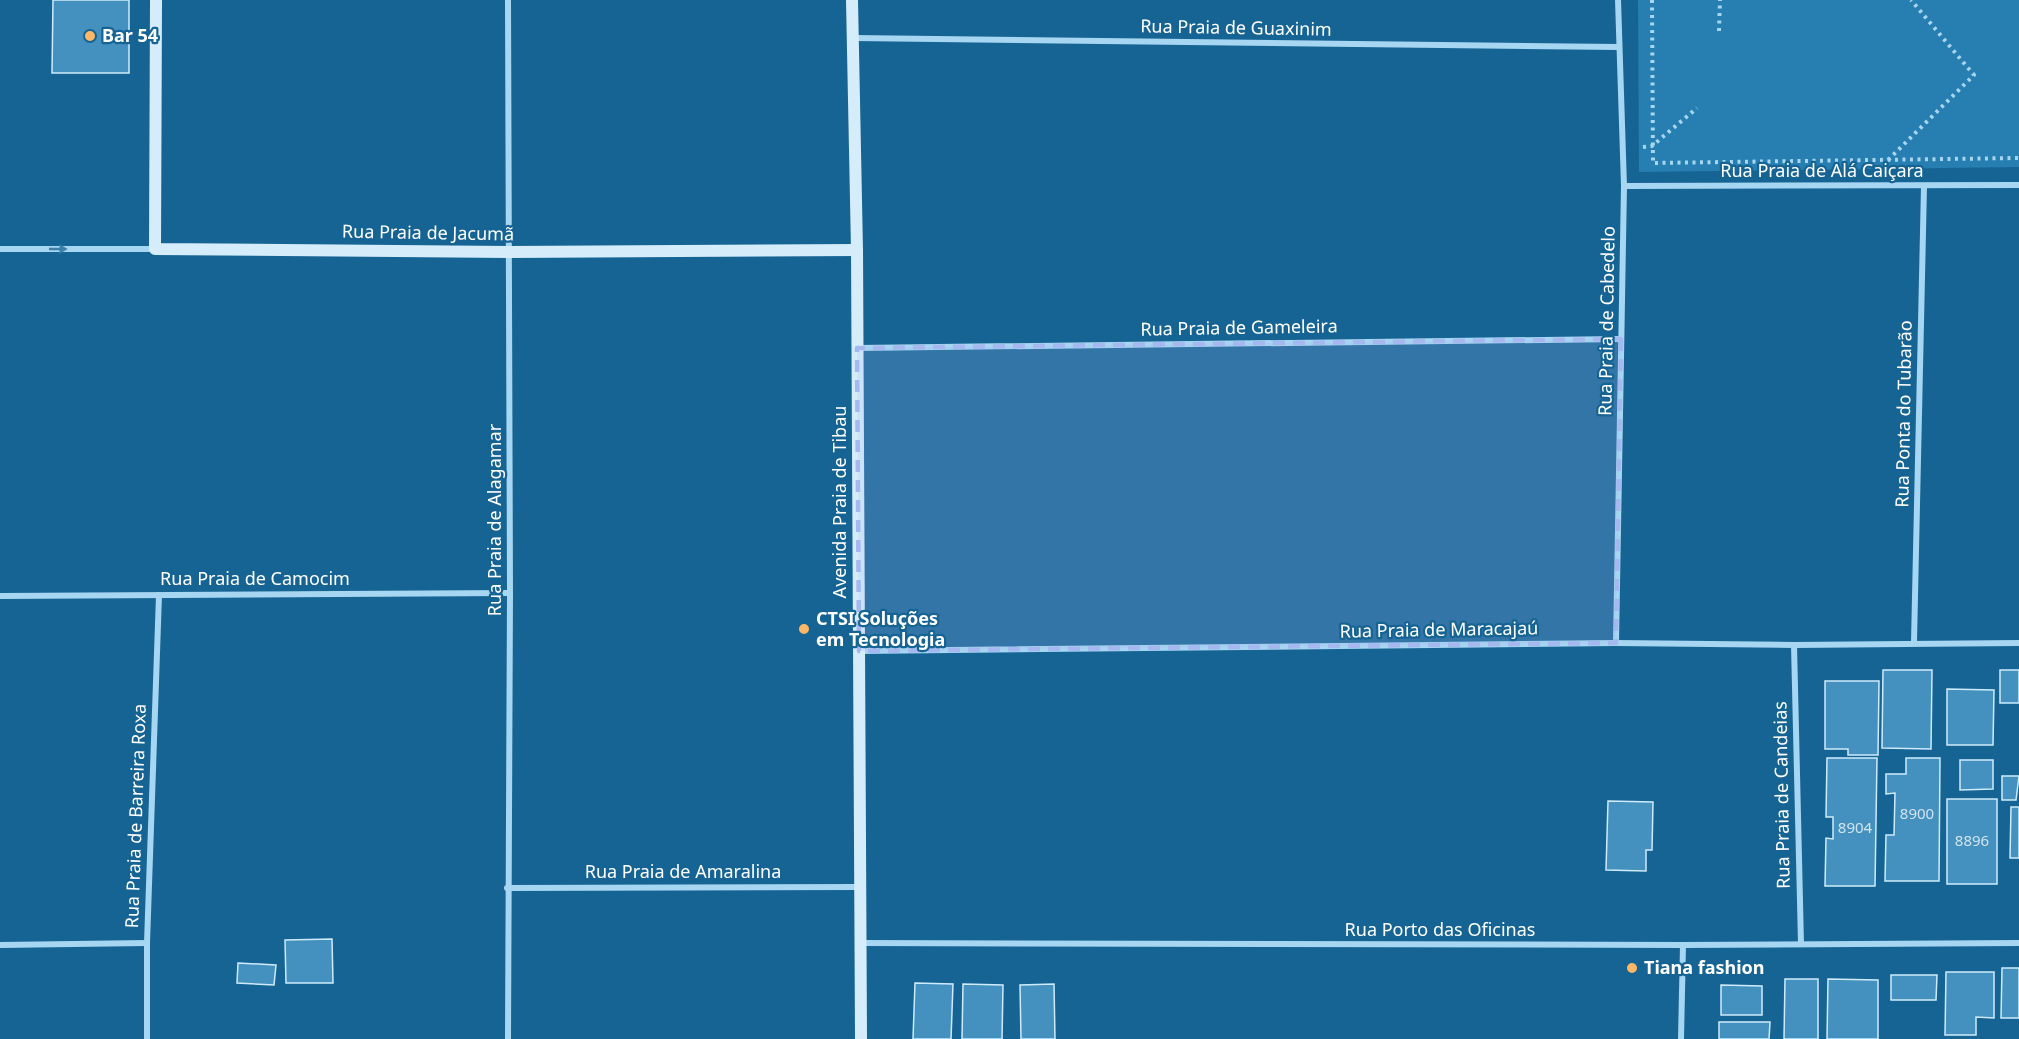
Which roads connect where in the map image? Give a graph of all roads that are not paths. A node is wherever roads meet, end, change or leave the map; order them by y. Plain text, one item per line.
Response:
1 (156, 0) edge
2 (508, 0) edge
3 (852, 0) edge
4 (1618, 0) edge
5 (852, 38) junction
6 (1618, 47) junction
7 (2019, 185) edge
8 (1624, 186) junction
9 (1924, 186) junction
10 (0, 249) edge
11 (155, 249) junction
12 (856, 250) junction
13 (509, 252) junction
14 (1621, 339) junction
15 (857, 348) junction
16 (510, 593) junction
17 (159, 595) junction
18 (0, 596) edge
19 (1914, 642) junction
20 (1616, 643) junction
21 (2019, 643) edge
22 (1794, 645) junction
23 (859, 651) junction
24 (860, 887) junction
25 (507, 888) junction
26 (2019, 942) edge
27 (147, 943) junction
28 (861, 943) junction
29 (1801, 944) junction
30 (0, 945) edge
31 (1683, 945) junction
32 (147, 1039) edge
33 (508, 1039) edge
34 (861, 1039) edge
35 (1681, 1039) edge

1 - 11 main road
2 - 13 street, Rua Praia de Alagamar
3 - 5 main road, Avenida Praia de Tibau
4 - 6 street, Rua Praia de Cabedelo
5 - 6 street, Rua Praia de Guaxinim
5 - 12 main road, Avenida Praia de Tibau
6 - 8 street, Rua Praia de Cabedelo
7 - 9 street, Rua Praia de Alá Caiçara
8 - 9 street, Rua Praia de Alá Caiçara
8 - 14 street, Rua Praia de Cabedelo
9 - 19 street, Rua Ponta do Tubarão
10 -> 11 street, Rua Praia de Jacumã
11 - 13 main road, Rua Praia de Jacumã
12 - 13 main road, Rua Praia de Jacumã
12 - 15 main road, Avenida Praia de Tibau
13 - 16 street, Rua Praia de Alagamar
14 - 15 street, Rua Praia de Gameleira
14 - 20 street, Rua Praia de Cabedelo
15 - 23 main road, Avenida Praia de Tibau
16 - 17 street, Rua Praia de Camocim
16 - 25 street, Rua Praia de Alagamar
17 - 18 street, Rua Praia de Camocim
17 - 27 street, Rua Praia de Barreira Roxa
19 - 21 street, Rua Praia de Maracajaú
19 - 22 street, Rua Praia de Maracajaú
20 - 22 street, Rua Praia de Maracajaú
20 - 23 street, Rua Praia de Maracajaú
22 - 29 street, Rua Praia de Candeias
23 - 24 main road, Avenida Praia de Tibau
24 - 25 street, Rua Praia de Amaralina
24 - 28 main road, Avenida Praia de Tibau
25 - 33 street, Rua Praia de Alagamar
26 - 29 street, Rua Porto das Oficinas
27 - 30 street
27 - 32 street, Rua Praia de Barreira Roxa
28 - 31 street, Rua Porto das Oficinas
28 - 34 main road, Avenida Praia de Tibau
29 - 31 street, Rua Porto das Oficinas
31 - 35 street

